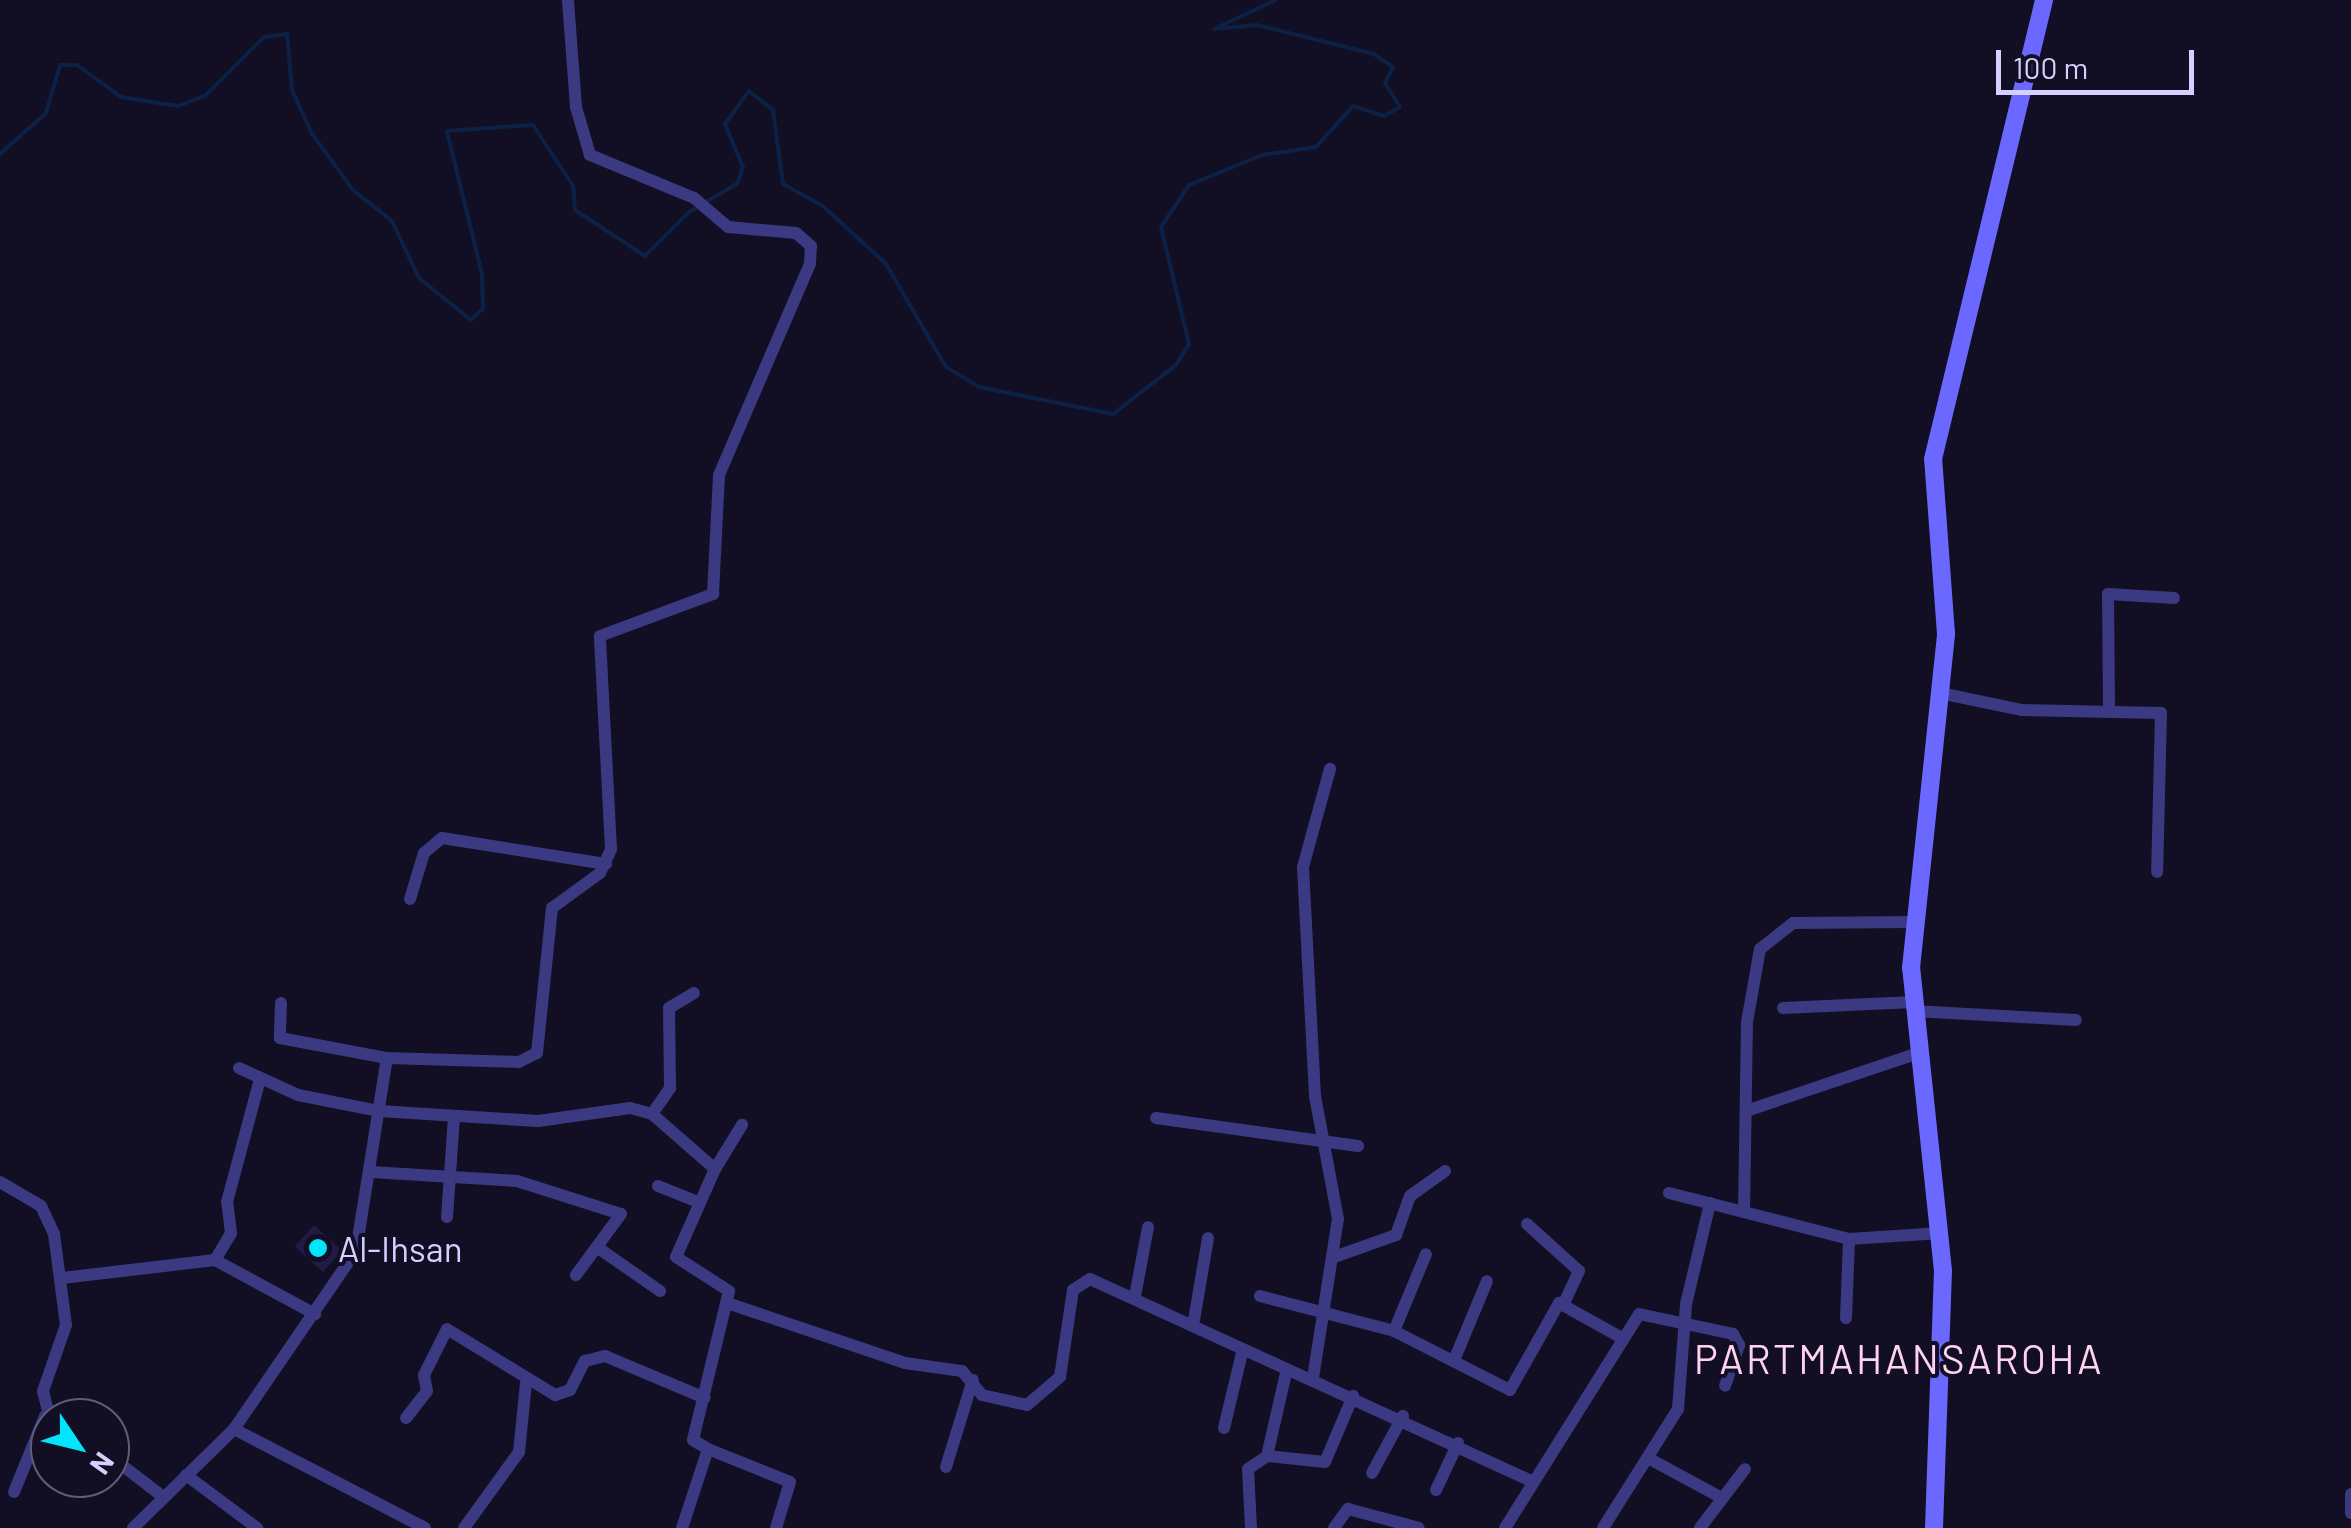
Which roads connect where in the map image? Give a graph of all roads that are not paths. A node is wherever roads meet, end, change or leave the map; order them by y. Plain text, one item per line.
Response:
1 (568, 0) edge
2 (2044, 0) edge
3 (2174, 598) dead end
4 (1940, 694) junction
5 (2109, 706) junction
6 (1330, 769) dead end
7 (606, 864) junction
8 (2156, 872) dead end
9 (410, 899) dead end
10 (1913, 922) junction
11 (694, 993) dead end
12 (282, 1003) dead end
13 (1914, 1007) junction
14 (1783, 1008) dead end
15 (2076, 1020) dead end
16 (1918, 1053) junction
17 (387, 1058) junction
18 (239, 1068) dead end
19 (260, 1079) junction
20 (1749, 1110) junction
21 (379, 1111) junction
22 (652, 1114) junction
23 (454, 1116) junction
24 (1156, 1118) dead end
25 (742, 1125) dead end
26 (1330, 1142) junction
27 (1358, 1146) dead end
28 (716, 1169) junction
29 (1444, 1171) dead end
30 (371, 1172) junction
31 (0, 1182) edge
32 (449, 1182) junction
33 (658, 1186) dead end
34 (1669, 1193) dead end
35 (698, 1202) junction
36 (1710, 1203) junction
37 (1744, 1212) junction
38 (447, 1217) dead end
39 (1527, 1224) dead end
40 (1148, 1227) dead end
41 (1941, 1233) junction
42 (1208, 1238) dead end
43 (1849, 1239) junction
44 (602, 1250) junction
45 (1426, 1254) dead end
46 (1336, 1256) junction
47 (215, 1260) junction
48 (576, 1276) dead end
49 (62, 1278) junction
50 (1487, 1281) dead end
51 (660, 1291) dead end
52 (1134, 1296) junction
53 (1260, 1296) dead end
54 (727, 1303) junction
55 (1564, 1303) junction
56 (1329, 1312) junction
57 (314, 1314) junction
58 (1846, 1318) dead end
59 (1194, 1320) junction
60 (1684, 1320) junction
61 (1394, 1332) junction
62 (1622, 1338) junction
63 (1242, 1353) junction
64 (1455, 1358) junction
65 (1286, 1369) junction
66 (1313, 1378) junction
67 (972, 1380) junction
68 (526, 1383) junction
69 (1725, 1386) dead end
70 (1353, 1396) junction
71 (44, 1398) edge
72 (705, 1398) junction
73 (1403, 1416) junction
74 (406, 1418) dead end
75 (1224, 1428) dead end
76 (234, 1429) junction
77 (1458, 1442) junction
78 (708, 1448) junction
79 (1267, 1456) junction
80 (30, 1457) edge
81 (1648, 1458) junction
82 (946, 1467) dead end
83 (1745, 1469) dead end
84 (130, 1471) edge
85 (1372, 1473) dead end
86 (186, 1474) junction
87 (1530, 1480) junction
88 (1436, 1490) dead end
89 (14, 1492) dead end
90 (2351, 1494) edge
91 (162, 1496) junction
92 (1722, 1498) junction
93 (2351, 1513) edge
94 (133, 1528) edge
95 (257, 1528) edge
96 (425, 1528) edge
97 (464, 1528) edge
98 (682, 1528) edge
99 (776, 1528) edge
100 (1251, 1528) edge
101 (1334, 1528) edge
102 (1417, 1528) edge
103 (1505, 1528) edge
104 (1603, 1528) edge
105 (1700, 1528) edge
106 (1934, 1528) edge

1 - 7 street
2 - 4 main road
3 - 5 street
4 - 5 street
4 - 10 main road
5 - 8 street
6 - 26 street
7 - 9 street
7 - 17 street
10 - 13 main road
10 - 20 street
11 - 22 street
12 - 17 street
13 - 14 street
13 - 15 street
13 - 16 main road
16 - 20 street
16 - 41 main road
17 - 21 street
18 - 19 street
19 - 21 street
19 - 47 street
20 - 37 street
21 - 23 street
21 - 30 street
22 - 23 street
22 - 28 street
23 - 32 street
24 - 26 street
25 - 28 street
26 - 27 street
26 - 46 street
28 - 35 street
29 - 46 street
30 - 32 street
30 - 57 street
31 - 49 street
32 - 38 street
32 - 44 street
33 - 35 street
34 - 36 street
35 - 54 street
36 - 37 street
36 - 60 street
37 - 43 street
39 - 55 street
40 - 52 street
41 - 43 street
41 - 106 main road
42 - 59 street
43 - 58 street
44 - 48 street
44 - 51 street
45 - 61 street
46 - 56 street
47 - 49 street
47 - 57 street
49 - 71 street
50 - 64 street
52 - 59 street
52 - 67 street
53 - 56 street
54 - 67 street
54 - 72 street
55 - 62 street
55 - 64 street
56 - 61 street
56 - 66 street
57 - 76 street
59 - 63 street
60 - 62 street
60 - 69 street
60 - 81 street
61 - 64 street
62 - 87 street
63 - 65 street
63 - 75 street
65 - 66 street
65 - 79 street
66 - 70 street
67 - 82 street
68 - 72 street
68 - 74 street
68 - 97 street
70 - 73 street
70 - 79 street
72 - 78 street
73 - 77 street
73 - 85 street
76 - 86 street
76 - 96 street
77 - 87 street
77 - 88 street
78 - 98 street
78 - 99 street
79 - 100 street
80 - 89 street
81 - 92 street
81 - 104 street
83 - 92 street
84 - 91 street
86 - 91 street
86 - 95 street
87 - 103 street
90 - 93 street
91 - 94 street
92 - 105 street
101 - 102 street

